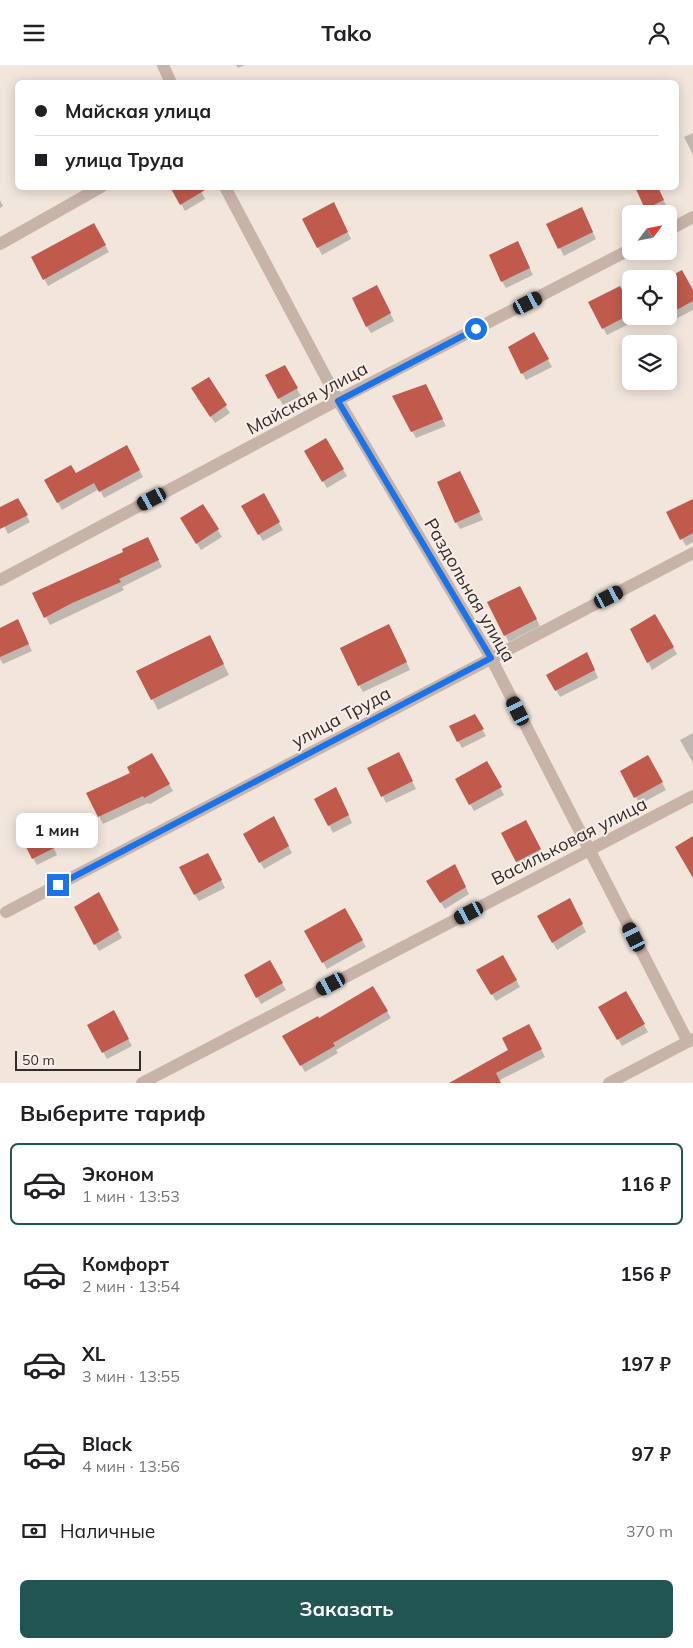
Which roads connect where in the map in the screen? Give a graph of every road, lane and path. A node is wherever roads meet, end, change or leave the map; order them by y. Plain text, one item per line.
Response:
1 (163, 65) edge
2 (170, 80) edge
3 (96, 190) edge
4 (227, 190) edge
5 (693, 217) edge
6 (678, 225) edge
7 (0, 244) edge
8 (622, 254) edge
9 (338, 401) junction
10 (693, 553) edge
11 (0, 581) edge
12 (491, 658) junction
13 (693, 796) edge
14 (590, 850) junction
15 (6, 912) dead end
16 (691, 1041) edge
17 (142, 1083) edge
18 (609, 1083) edge

1 - 2 street
3 - 7 street
4 - 9 street, Раздольная улица
5 - 6 street
8 - 9 street, Майская улица
9 - 11 street, Майская улица
9 - 12 street, Раздольная улица
10 - 12 street, улица Труда
12 - 14 street, Раздольная улица
12 - 15 street, улица Труда
13 - 14 street, Васильковая улица
14 - 16 street, Раздольная улица
14 - 17 street, Васильковая улица
16 - 18 street

